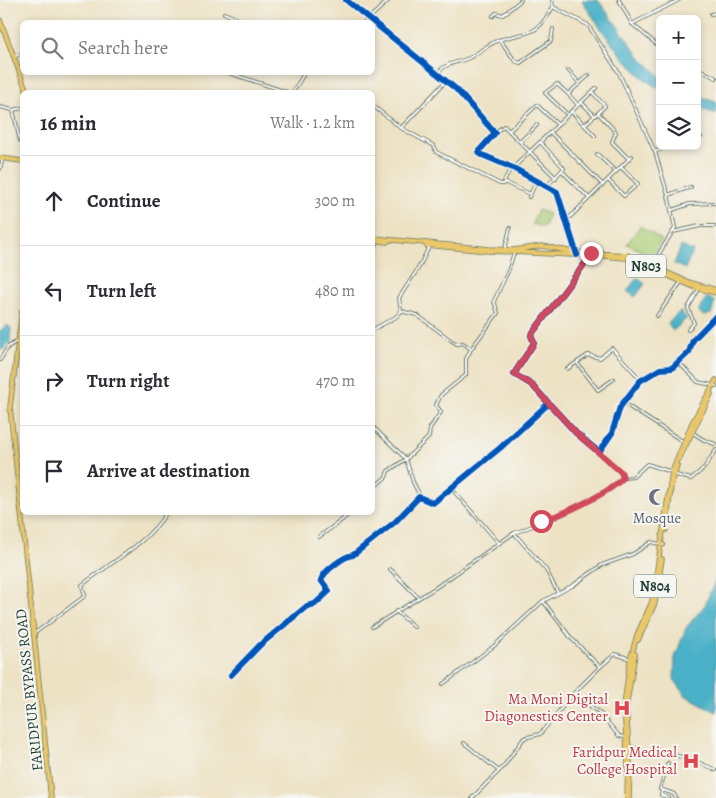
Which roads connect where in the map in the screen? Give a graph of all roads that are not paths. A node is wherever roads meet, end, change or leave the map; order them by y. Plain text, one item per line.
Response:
1 (346, 0) edge
2 (388, 0) edge
3 (521, 0) edge
4 (552, 0) edge
5 (619, 0) edge
6 (680, 0) edge
7 (553, 7) junction
8 (224, 13) dead end
9 (716, 13) edge
10 (711, 14) dead end
11 (493, 16) dead end
12 (370, 18) junction
13 (0, 20) edge
14 (240, 20) edge
15 (368, 20) edge
16 (372, 20) edge
17 (375, 22) edge
18 (632, 24) junction
19 (552, 29) dead end
20 (500, 40) junction
21 (656, 44) edge
22 (20, 55) edge
23 (14, 57) junction
24 (568, 70) dead end
25 (701, 70) edge
26 (20, 73) edge
27 (437, 73) junction
28 (21, 75) edge
29 (235, 75) edge
30 (303, 75) edge
31 (588, 75) dead end
32 (716, 78) edge
33 (446, 81) junction
34 (579, 83) junction
35 (596, 88) dead end
36 (26, 90) edge
37 (281, 90) edge
38 (294, 90) edge
39 (592, 92) junction
40 (568, 94) junction
41 (581, 102) junction
42 (578, 105) junction
43 (0, 107) edge
44 (375, 107) edge
45 (20, 108) edge
46 (13, 110) junction
47 (571, 111) junction
48 (598, 113) junction
49 (568, 115) junction
50 (595, 116) junction
51 (537, 125) dead end
52 (558, 125) junction
53 (584, 125) junction
54 (401, 128) junction
55 (509, 131) junction
56 (495, 132) junction
57 (550, 132) junction
58 (595, 136) dead end
59 (20, 141) dead end
60 (520, 142) junction
61 (540, 142) junction
62 (660, 150) edge
63 (530, 152) junction
64 (655, 152) junction
65 (598, 154) dead end
66 (632, 156) dead end
67 (2, 158) edge
68 (629, 159) junction
69 (20, 161) edge
70 (621, 167) junction
71 (512, 168) junction
72 (0, 169) edge
73 (563, 172) junction
74 (616, 172) junction
75 (556, 178) junction
76 (537, 180) junction
77 (608, 180) junction
78 (504, 182) junction
79 (603, 185) junction
80 (547, 186) junction
81 (691, 187) dead end
82 (668, 195) junction
83 (589, 198) junction
84 (716, 203) edge
85 (672, 210) junction
86 (567, 220) junction
87 (716, 226) edge
88 (510, 228) dead end
89 (673, 232) junction
90 (375, 239) edge
91 (375, 240) edge
92 (379, 241) junction
93 (401, 241) junction
94 (430, 244) junction
95 (375, 246) edge
96 (507, 250) junction
97 (514, 252) junction
98 (578, 254) junction
99 (590, 254) junction
100 (650, 267) junction
101 (681, 282) junction
102 (699, 289) junction
103 (716, 292) edge
104 (402, 311) junction
105 (657, 316) dead end
106 (716, 316) edge
107 (375, 328) edge
108 (688, 330) dead end
109 (20, 341) edge
110 (471, 349) junction
111 (0, 360) edge
112 (678, 362) junction
113 (578, 364) junction
114 (567, 369) dead end
115 (614, 379) dead end
116 (641, 380) junction
117 (716, 380) edge
118 (715, 385) edge
119 (623, 403) junction
120 (548, 404) junction
121 (693, 424) junction
122 (375, 429) edge
123 (691, 432) junction
124 (685, 442) junction
125 (715, 444) edge
126 (716, 450) edge
127 (599, 452) junction
128 (406, 459) junction
129 (673, 472) junction
130 (623, 478) junction
131 (375, 486) edge
132 (451, 488) junction
133 (420, 496) junction
134 (20, 497) edge
135 (22, 515) edge
136 (164, 515) edge
137 (348, 515) edge
138 (514, 533) junction
139 (319, 537) dead end
140 (499, 543) junction
141 (663, 545) junction
142 (390, 569) dead end
143 (558, 593) junction
144 (418, 597) junction
145 (543, 601) junction
146 (396, 611) junction
147 (414, 626) dead end
148 (372, 628) dead end
149 (35, 633) junction
150 (632, 659) junction
151 (600, 667) junction
152 (231, 675) dead end
153 (443, 684) dead end
154 (573, 694) junction
155 (626, 738) junction
156 (464, 743) dead end
157 (627, 745) junction
158 (668, 763) dead end
159 (716, 770) edge
160 (499, 771) junction
161 (662, 790) junction
162 (660, 796) edge
163 (51, 798) edge
164 (472, 798) edge
165 (628, 798) edge
166 (669, 798) edge
167 (675, 798) edge

1 - 12 street
2 - 12 street
3 - 11 street
4 - 7 street
5 - 18 street
6 - 18 street
7 - 20 street
7 - 64 street
8 - 14 street
9 - 10 street
12 - 15 street
12 - 16 street
13 - 23 highway
17 - 27 street
18 - 21 street
19 - 20 street
20 - 27 street
22 - 23 street
23 - 26 highway
24 - 34 street
25 - 32 street
27 - 33 street
28 - 36 highway
29 - 37 street
30 - 38 street
31 - 34 street
33 - 54 street
33 - 56 street
34 - 40 street
35 - 39 street
39 - 41 street
39 - 48 street
40 - 42 street
40 - 49 street
41 - 42 street
41 - 50 street
42 - 47 street
43 - 46 street
44 - 54 street
45 - 46 street
46 - 59 street
47 - 49 street
47 - 53 street
48 - 50 street
48 - 68 street
49 - 52 street
50 - 53 street
51 - 60 street
52 - 55 street
52 - 57 street
53 - 58 street
54 - 78 street
55 - 56 street
55 - 60 street
56 - 71 street
57 - 61 street
57 - 79 street
60 - 63 street
61 - 63 street
61 - 73 street
62 - 64 street
63 - 71 street
63 - 75 street
64 - 82 street
65 - 74 street
66 - 68 street
67 - 69 highway
67 - 72 street
68 - 70 street
70 - 74 street
70 - 77 street
71 - 76 street
71 - 78 street
73 - 75 street
73 - 83 street
74 - 77 street
75 - 80 street
76 - 78 street
76 - 80 street
77 - 79 street
79 - 83 street
80 - 86 street
81 - 82 street
82 - 85 street
83 - 86 street
84 - 85 street
85 - 89 street
86 - 98 street
87 - 89 street
88 - 96 street
89 - 100 street
90 - 93 highway, N803
91 - 92 highway, N803
92 - 93 highway, N803
92 - 95 street
93 - 94 highway, N803
94 - 96 highway, N803
94 - 104 street
96 - 97 highway, N803
96 - 98 highway, N803
97 - 98 highway, N803
97 - 110 street
98 - 99 highway, N803
99 - 100 highway, N803
99 - 120 street
100 - 101 highway, N803
100 - 103 highway, N803
101 - 102 highway, N803
101 - 105 street
102 - 103 highway, N803
102 - 108 street
104 - 107 street
104 - 110 street
106 - 112 street
109 - 111 street
109 - 134 highway, FARIDPUR BYPASS ROAD
110 - 128 street
112 - 116 street
112 - 118 street
113 - 114 street
113 - 115 street
113 - 116 street
116 - 119 street
117 - 118 highway, N804
118 - 121 highway, N804
119 - 124 street
119 - 127 street
120 - 127 street
120 - 132 street
121 - 123 highway, N804
121 - 124 highway, N804
122 - 128 street
123 - 124 highway, N804
123 - 125 street
124 - 129 highway, N804
126 - 129 street
127 - 130 street
128 - 131 street
128 - 133 street
129 - 130 street
129 - 141 highway, N804
130 - 138 street
132 - 133 street
132 - 140 street
133 - 152 street
135 - 149 highway, FARIDPUR BYPASS ROAD
136 - 149 street
137 - 139 street
138 - 140 street
138 - 143 street
140 - 144 street
141 - 143 street
141 - 150 highway, N804
142 - 144 street
143 - 145 street
144 - 146 street
145 - 151 street
145 - 153 street
146 - 147 street
146 - 148 street
149 - 163 highway, FARIDPUR BYPASS ROAD
150 - 151 street
150 - 155 highway, N804
150 - 157 highway, N804
151 - 154 street
154 - 155 street
154 - 160 street
155 - 157 highway, N804
156 - 160 street
157 - 159 street
157 - 165 highway, N804
158 - 161 street
160 - 164 street
161 - 162 street
161 - 167 street
162 - 166 street

